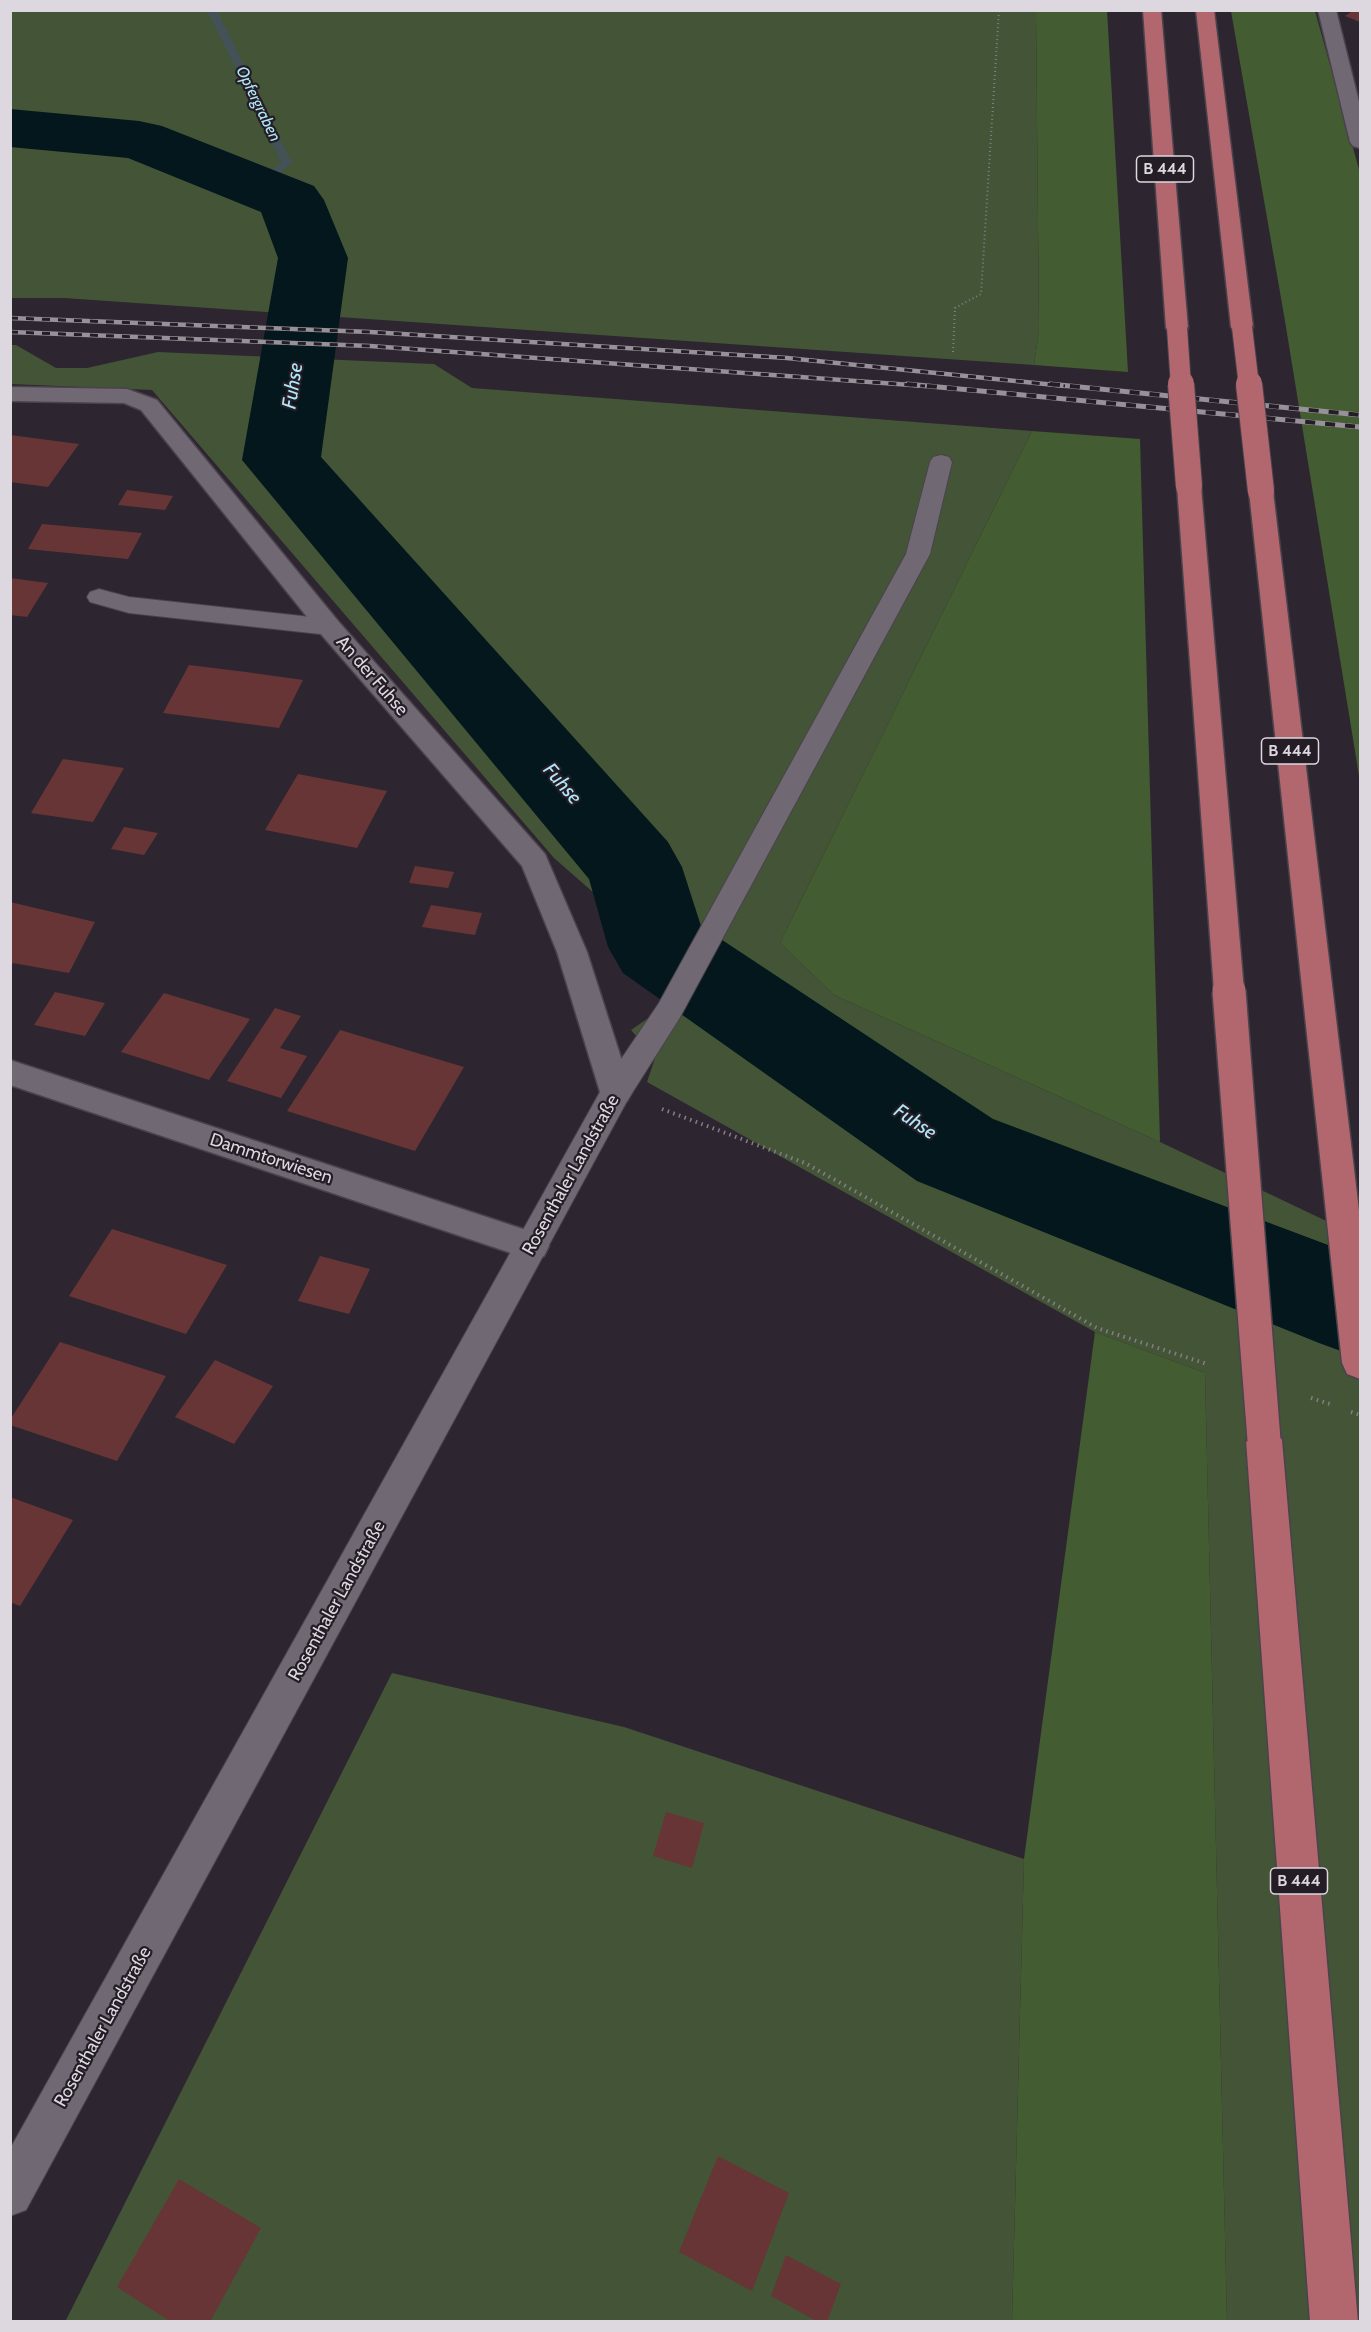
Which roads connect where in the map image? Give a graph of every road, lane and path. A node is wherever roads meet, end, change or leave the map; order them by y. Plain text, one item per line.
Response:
1 (999, 10) edge
2 (1152, 10) edge
3 (1205, 10) edge
4 (1327, 10) edge
5 (1360, 142) edge
6 (953, 352) dead end
7 (10, 394) edge
8 (941, 462) dead end
9 (99, 597) dead end
10 (329, 627) junction
11 (10, 1072) edge
12 (616, 1092) junction
13 (532, 1246) junction
14 (1360, 1363) edge
15 (1218, 1368) dead end
16 (1306, 1396) dead end
17 (1339, 1407) dead end
18 (1350, 1411) dead end
19 (1360, 1415) edge
20 (10, 2194) edge
21 (1334, 2322) edge

1 - 6 path
2 - 21 highway, B 444, bridge
3 - 14 highway, B 444, bridge
4 - 5 street
7 - 10 street, An der Fuhse
8 - 12 lane, Rosenthaler Landstraße
9 - 10 lane
10 - 12 street, An der Fuhse
11 - 13 street, Dammtorwiesen
12 - 13 lane, Rosenthaler Landstraße
12 - 15 path
13 - 20 lane, Rosenthaler Landstraße
16 - 17 path
18 - 19 path

